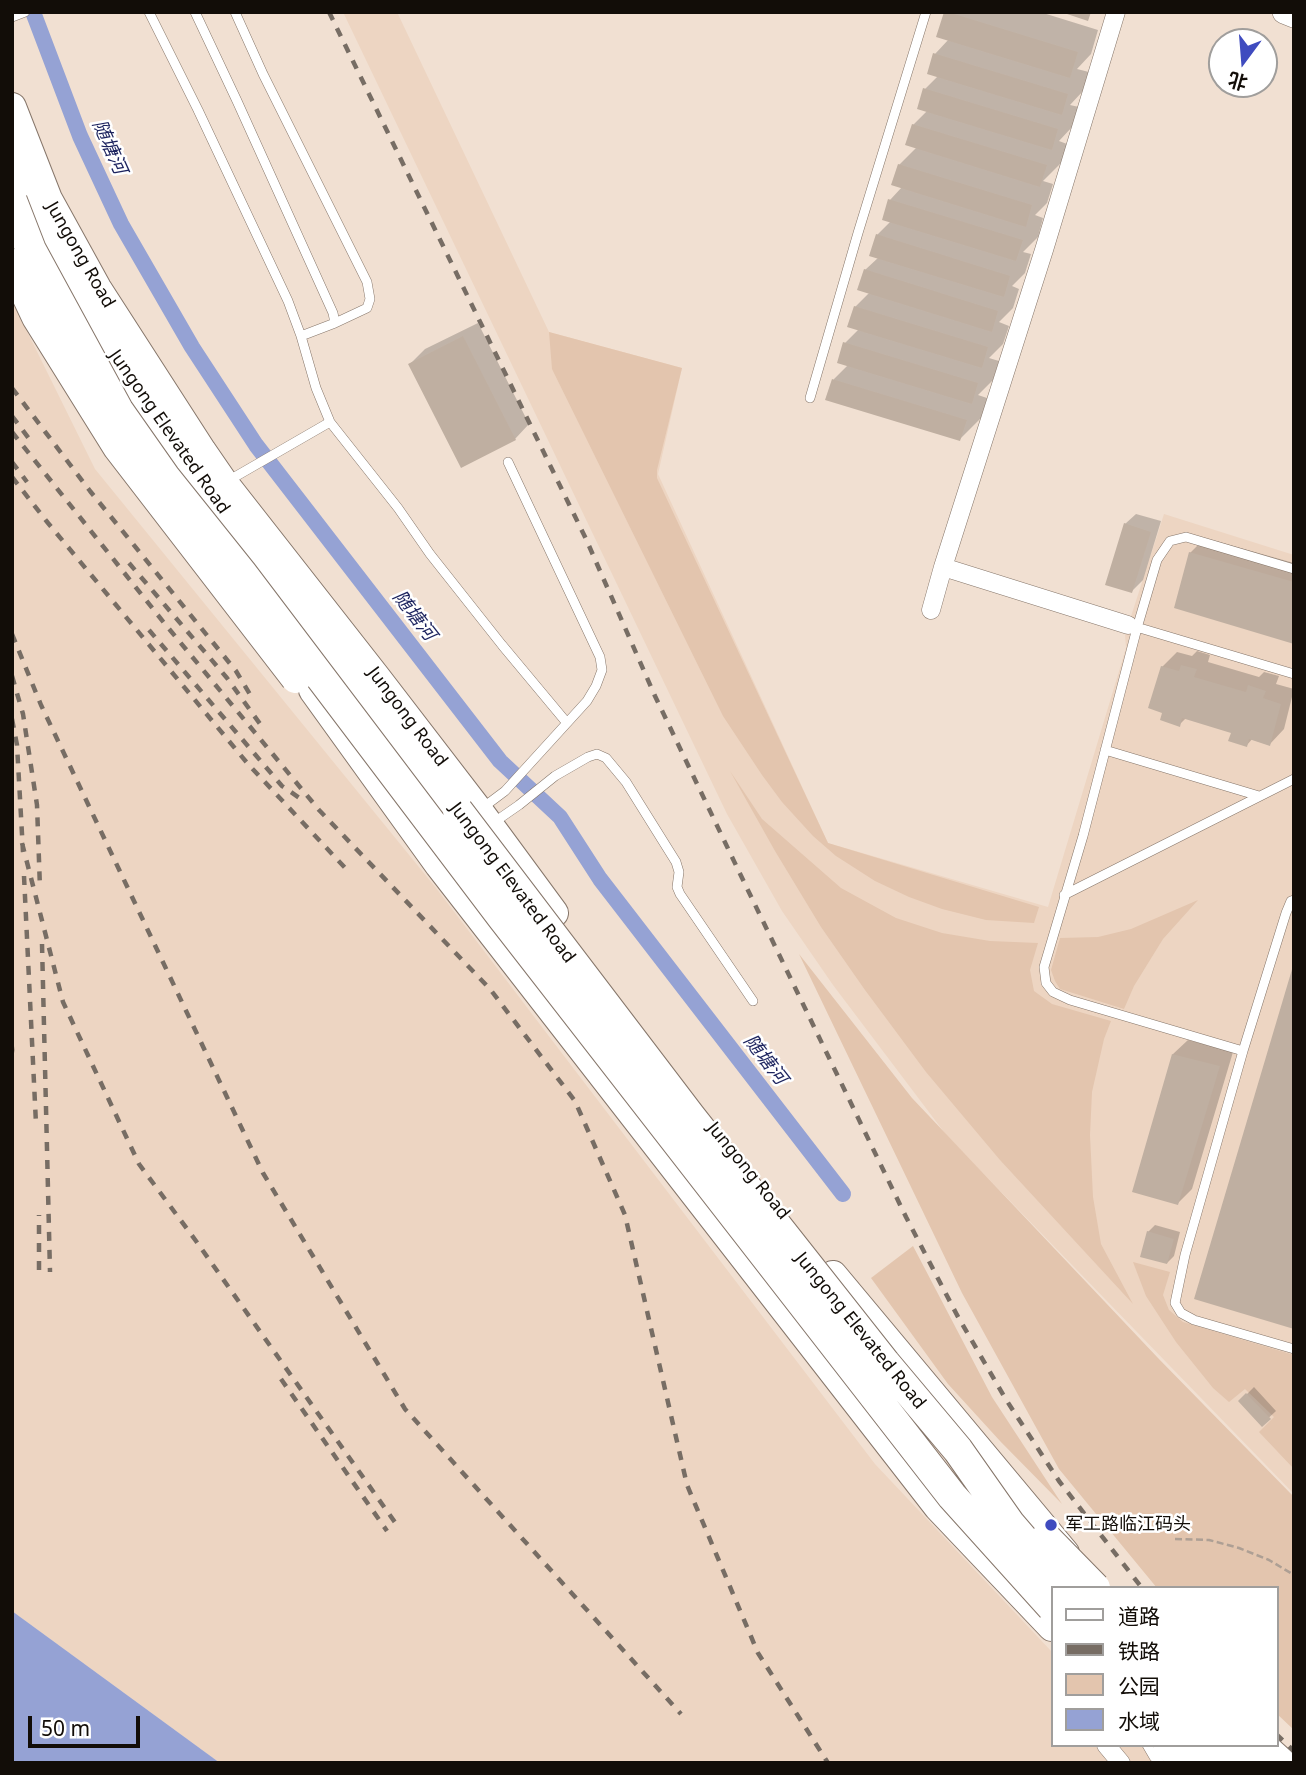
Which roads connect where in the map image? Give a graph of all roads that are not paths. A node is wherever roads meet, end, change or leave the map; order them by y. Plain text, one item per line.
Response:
1 (149, 12) edge
2 (195, 12) edge
3 (234, 12) edge
4 (926, 12) edge
5 (1116, 12) edge
6 (1284, 12) edge
7 (1294, 16) edge
8 (12, 107) edge
9 (12, 145) edge
10 (12, 201) edge
11 (12, 230) edge
12 (12, 264) edge
13 (335, 323) junction
14 (301, 336) junction
15 (810, 398) dead end
16 (330, 422) junction
17 (508, 462) dead end
18 (224, 483) junction
19 (943, 567) junction
20 (1294, 569) edge
21 (930, 610) dead end
22 (1133, 626) junction
23 (1294, 674) edge
24 (567, 723) junction
25 (1105, 750) junction
26 (1294, 779) edge
27 (1259, 796) junction
28 (474, 826) junction
29 (1064, 895) junction
30 (1294, 900) edge
31 (502, 917) junction
32 (753, 1001) dead end
33 (1243, 1051) junction
34 (1294, 1349) edge
35 (958, 1450) junction
36 (1063, 1586) edge
37 (1092, 1586) edge
38 (1092, 1586) edge
39 (1050, 1605) edge
40 (1050, 1625) edge
41 (1108, 1747) edge
42 (1148, 1747) edge
43 (1169, 1747) edge
44 (1194, 1747) edge
45 (1229, 1747) edge
46 (1255, 1747) edge
47 (1263, 1747) edge
48 (1121, 1763) edge
49 (1160, 1763) edge
50 (1186, 1763) edge
51 (1210, 1763) edge
52 (1245, 1763) edge
53 (1271, 1763) edge
54 (1281, 1763) edge

1 - 14 lane
2 - 13 lane
3 - 13 lane
4 - 15 lane
5 - 19 street
6 - 7 street
8 - 18 main road, Jungong Road
9 - 35 highway, Jungong Elevated Road, bridge
10 - 31 highway, Jungong Elevated Road, bridge
11 - 40 main road
12 - 31 highway, bridge
13 - 14 lane
14 - 16 lane
16 - 18 lane
16 - 24 lane
17 - 24 lane
18 - 28 main road, Jungong Road
19 - 21 street
19 - 22 street
20 - 22 lane
22 - 23 lane
22 - 25 lane
24 - 28 lane
25 - 27 lane
25 - 29 lane
26 - 27 lane
27 - 29 lane
28 - 32 lane
28 - 38 main road, Jungong Road
29 - 33 lane
30 - 33 lane
31 - 39 highway, Jungong Elevated Road, bridge
33 - 34 lane
35 - 36 highway, Jungong Elevated Road, bridge
35 - 37 highway, bridge
41 - 48 street
42 - 49 lane
43 - 50 main road
44 - 51 highway
45 - 52 highway
46 - 53 main road
47 - 54 highway

